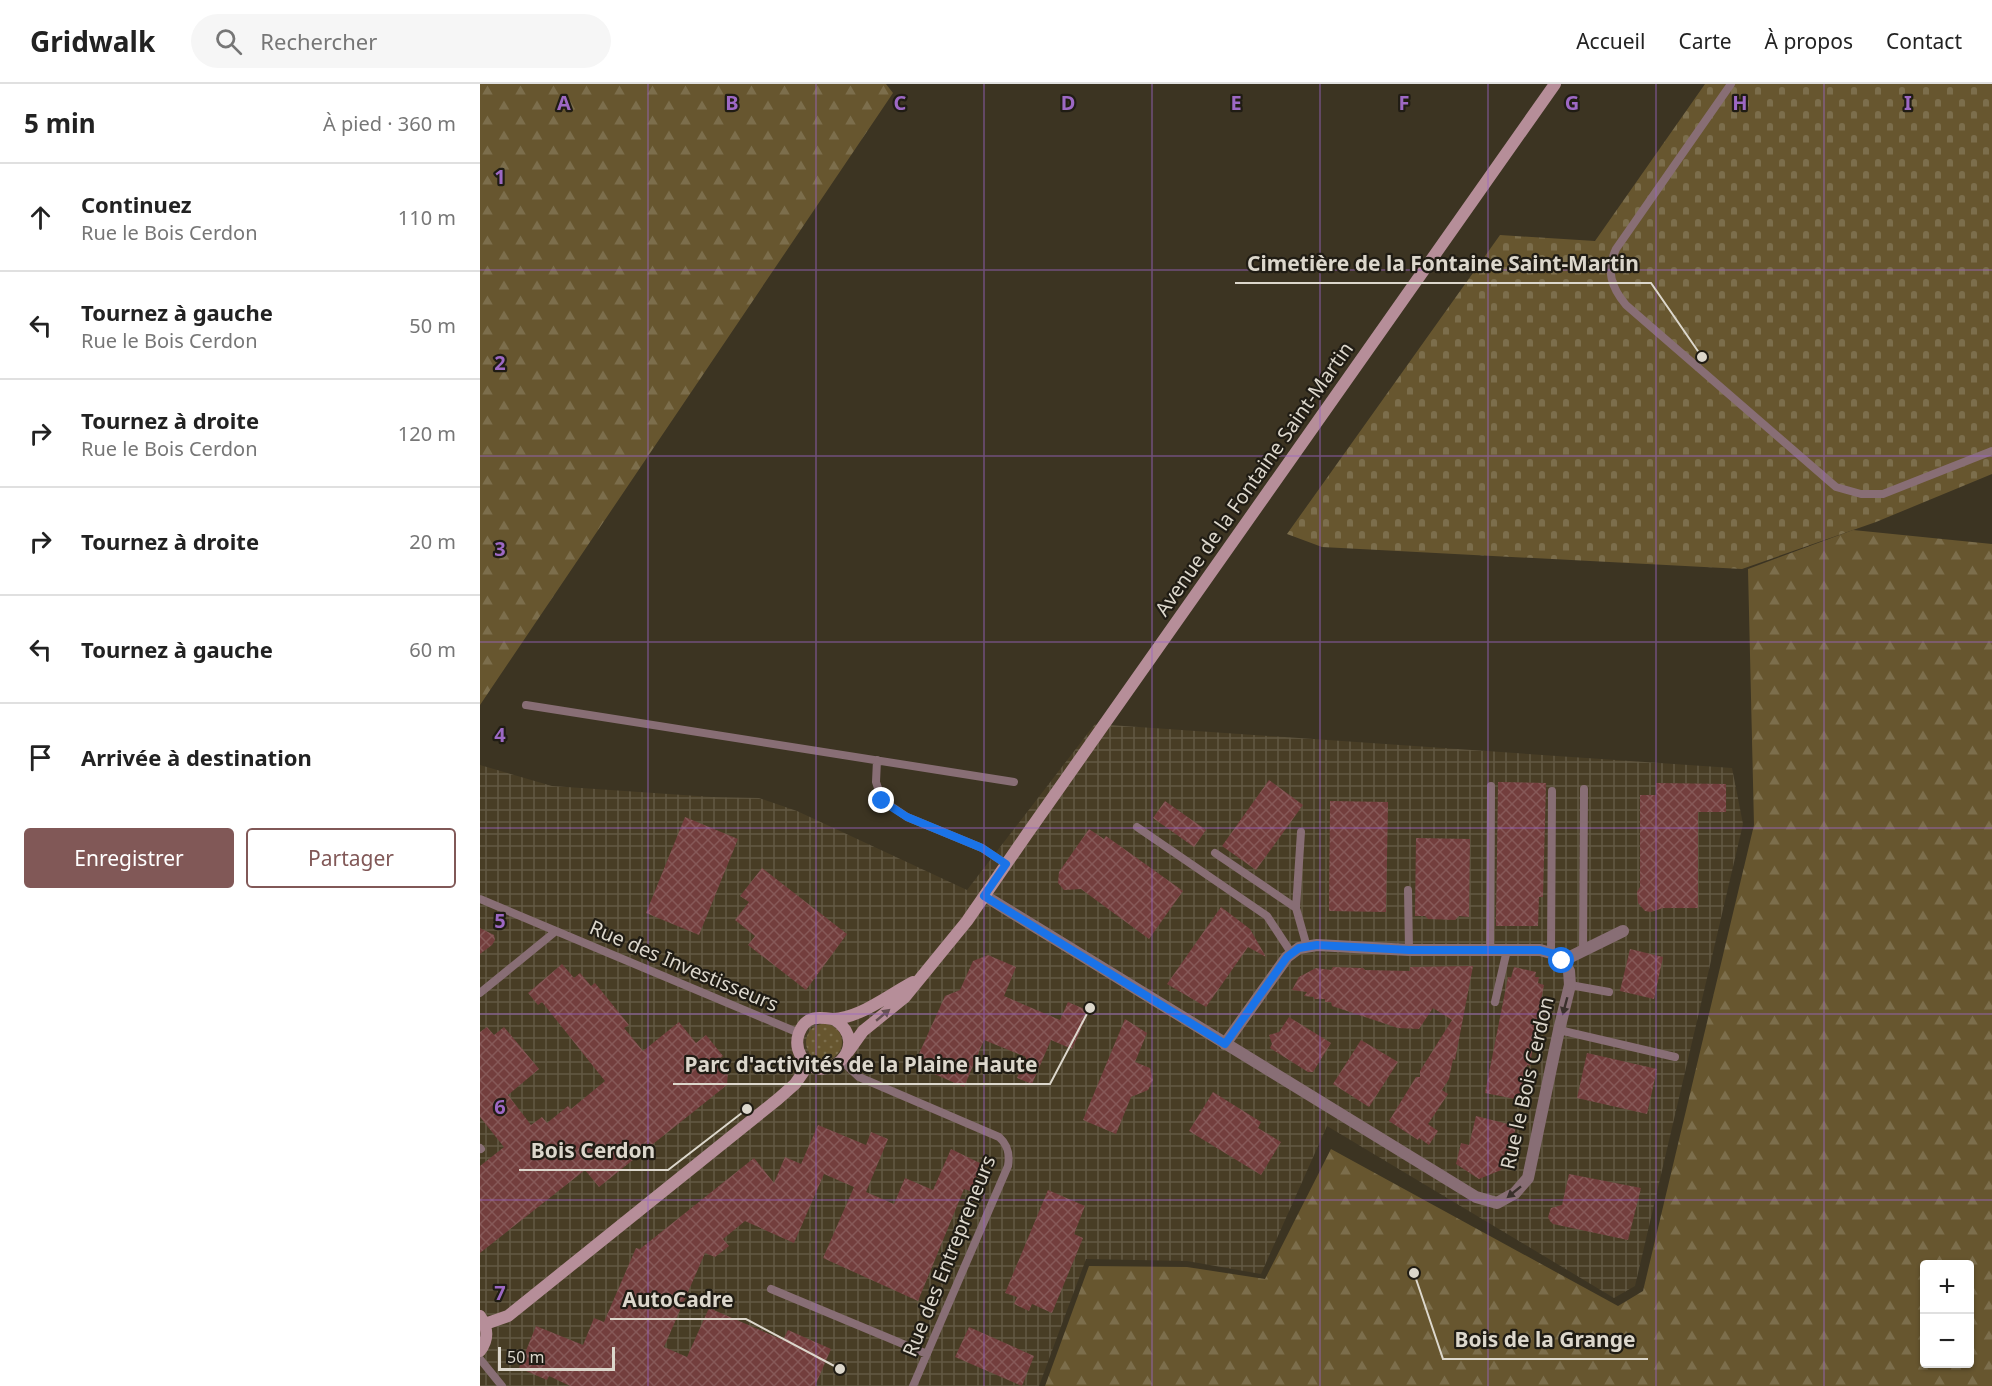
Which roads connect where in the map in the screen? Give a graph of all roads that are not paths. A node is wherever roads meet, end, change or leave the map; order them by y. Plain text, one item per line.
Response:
1 (1555, 84) edge
2 (1731, 84) edge
3 (1992, 451) edge
4 (526, 705) dead end
5 (877, 760) junction
6 (1014, 782) dead end
7 (1491, 786) dead end
8 (1584, 789) dead end
9 (1552, 791) dead end
10 (1137, 827) dead end
11 (1301, 832) dead end
12 (1215, 853) dead end
13 (1006, 864) junction
14 (1408, 890) dead end
15 (984, 896) junction
16 (480, 898) edge
17 (1296, 908) junction
18 (1623, 930) dead end
19 (556, 931) junction
20 (1307, 947) junction
21 (1409, 950) junction
22 (1490, 950) junction
23 (1507, 950) junction
24 (1582, 951) junction
25 (1551, 953) junction
26 (1292, 954) junction
27 (1562, 961) junction
28 (919, 978) junction
29 (1570, 985) junction
30 (1609, 992) dead end
31 (480, 993) edge
32 (1495, 1002) dead end
33 (834, 1019) junction
34 (1558, 1030) junction
35 (799, 1033) junction
36 (1225, 1044) junction
37 (845, 1057) junction
38 (1675, 1057) dead end
39 (809, 1064) junction
40 (771, 1290) dead end
41 (483, 1320) edge
42 (480, 1351) edge
43 (927, 1354) junction
44 (480, 1359) edge
45 (502, 1386) edge
46 (913, 1386) edge

1 - 13 main road, Avenue de la Fontaine Saint-Martin
2 - 3 lane
4 - 5 lane
5 - 6 lane
5 - 13 lane
7 - 22 lane
8 - 24 lane
9 - 25 lane
10 - 26 lane
11 - 17 lane
12 - 17 lane
13 - 15 main road, Avenue de la Fontaine Saint-Martin
14 - 21 lane
15 - 28 main road, Avenue de la Fontaine Saint-Martin
15 - 36 street, Rue le Bois Cerdon
16 - 19 lane, Rue des Investisseurs
17 - 20 lane
18 - 24 street
19 - 31 lane
19 - 35 lane, Rue des Investisseurs
20 - 21 street
20 - 26 street
21 - 22 street
22 - 23 street
23 - 25 street
23 - 32 lane
24 - 27 street
25 - 27 street
26 - 36 street
27 - 29 street, Rue le Bois Cerdon
28 - 33 main road
37 -> 28 main road, Avenue de la Fontaine Saint-Martin
29 - 30 lane
29 -> 34 street, Rue le Bois Cerdon
33 - 35 main road
33 - 37 main road
34 -> 36 street, Rue le Bois Cerdon
34 - 38 lane
35 - 39 main road
37 - 39 main road
37 - 43 lane, Rue des Entrepreneurs
39 - 41 main road
40 - 43 lane
41 - 42 main road
43 - 46 lane, Rue des Entrepreneurs
44 - 45 lane

